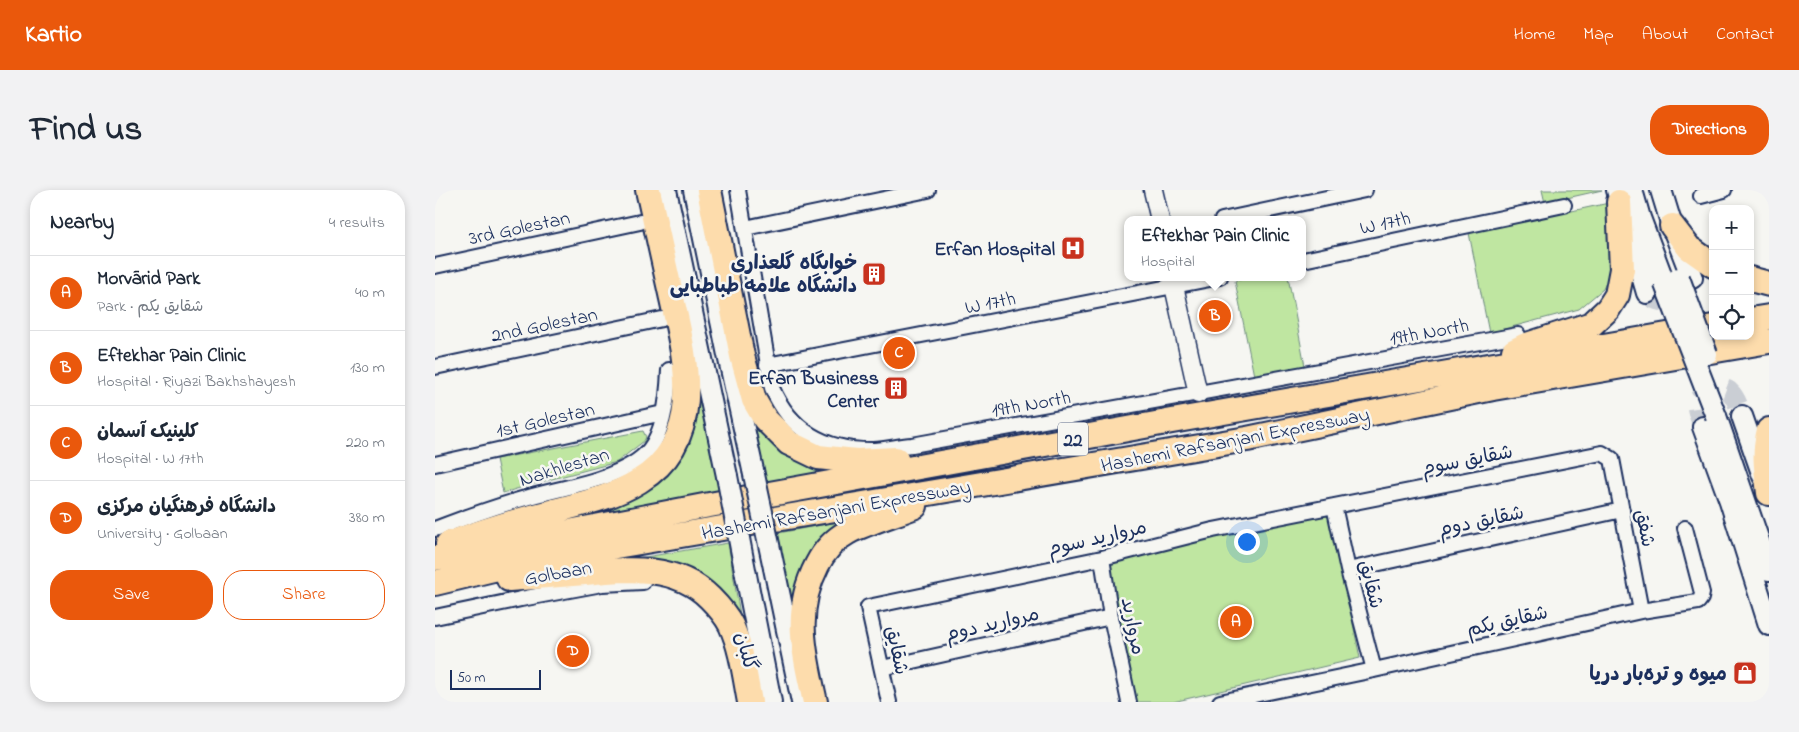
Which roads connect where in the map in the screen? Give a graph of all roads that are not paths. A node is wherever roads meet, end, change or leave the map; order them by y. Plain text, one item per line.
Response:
1 (648, 190) edge
2 (665, 190) edge
3 (694, 190) edge
4 (709, 190) edge
5 (738, 190) edge
6 (928, 190) edge
7 (1153, 190) edge
8 (1365, 190) edge
9 (1647, 190) edge
10 (1661, 190) edge
11 (1724, 190) edge
12 (1623, 194) edge
13 (1701, 196) dead end
14 (1564, 205) dead end
15 (1159, 216) edge
16 (1242, 216) edge
17 (640, 222) dead end
18 (1672, 226) junction
19 (745, 228) junction
20 (1306, 259) edge
21 (1709, 262) edge
22 (435, 266) edge
23 (1679, 280) junction
24 (1754, 280) edge
25 (1173, 282) edge
26 (1769, 284) edge
27 (1647, 294) dead end
28 (1769, 317) edge
29 (662, 319) dead end
30 (1754, 319) edge
31 (1709, 328) edge
32 (1517, 335) dead end
33 (1769, 341) edge
34 (767, 365) junction
35 (435, 367) edge
36 (1479, 368) junction
37 (669, 370) dead end
38 (1198, 394) junction
39 (663, 413) junction
40 (1722, 417) junction
41 (1769, 430) edge
42 (985, 455) junction
43 (1608, 455) joint
44 (435, 464) edge
45 (964, 487) junction
46 (1769, 494) edge
47 (1334, 506) junction
48 (1622, 510) junction
49 (1685, 528) dead end
50 (435, 529) edge
51 (1769, 529) edge
52 (435, 549) edge
53 (435, 558) edge
54 (1101, 558) junction
55 (1348, 570) junction
56 (1769, 570) edge
57 (435, 584) edge
58 (869, 607) joint
59 (1641, 611) junction
60 (1111, 616) junction
61 (435, 618) edge
62 (1769, 625) edge
63 (882, 668) junction
64 (1374, 670) junction
65 (1252, 700) edge
66 (739, 702) edge
67 (750, 702) edge
68 (771, 702) edge
69 (802, 702) edge
70 (815, 702) edge
71 (889, 702) edge
72 (1129, 702) edge
73 (1220, 702) edge

1 - 52 highway
2 - 68 main road, bridge
3 - 69 main road, bridge
4 - 42 highway
5 - 19 street, 19th North
6 - 19 street
7 - 15 street
8 - 16 street
9 - 23 main road
10 - 18 main road
11 - 13 street
12 - 23 main road
12 - 27 main road
12 - 36 highway
14 - 20 street, W 17th
17 - 22 street, 3rd Golestan
18 - 21 highway
18 - 23 main road
19 - 34 street, 19th North
23 - 40 main road, bridge
24 - 26 highway
25 - 34 street, W 17th
25 - 38 street
28 - 30 highway
29 - 35 street, 2nd Golestan
31 - 36 highway, Hashemi Rafsanjani Expressway / 22
32 - 38 street, 19th North
33 - 45 highway, Hashemi Rafsanjani Expressway / 22
34 - 38 street, 19th North
36 - 42 highway, Hashemi Rafsanjani Expressway / 22
37 - 39 street, Nakhlestan
39 - 44 street, 1st Golestan
39 - 50 street, Nakhlestan
40 - 46 main road
40 - 51 main road
40 - 56 main road
40 - 62 main road
41 - 46 highway
42 - 53 highway, Hashemi Rafsanjani Expressway / 22
43 - 47 street, شقایق سوم
43 - 48 street, شفق
45 - 57 highway, Hashemi Rafsanjani Expressway / 22
45 - 70 highway
47 - 54 street, مروارید سوم
47 - 55 street, شقایق
48 - 55 street, شقایق دوم
48 - 59 street, شفق
49 - 59 street, شقایق یکم
54 - 58 street, مروارید سوم
54 - 60 street, مروارید
55 - 64 street, شقایق
57 - 67 highway
58 - 63 street, شقایق
59 - 64 street, شقایق یکم
60 - 63 street, مروارید دوم
60 - 72 street, مروارید
61 - 66 street, Golbaan
63 - 71 street, شقایق
64 - 65 street, شقایق یکم
65 - 73 street, شقایق یکم

